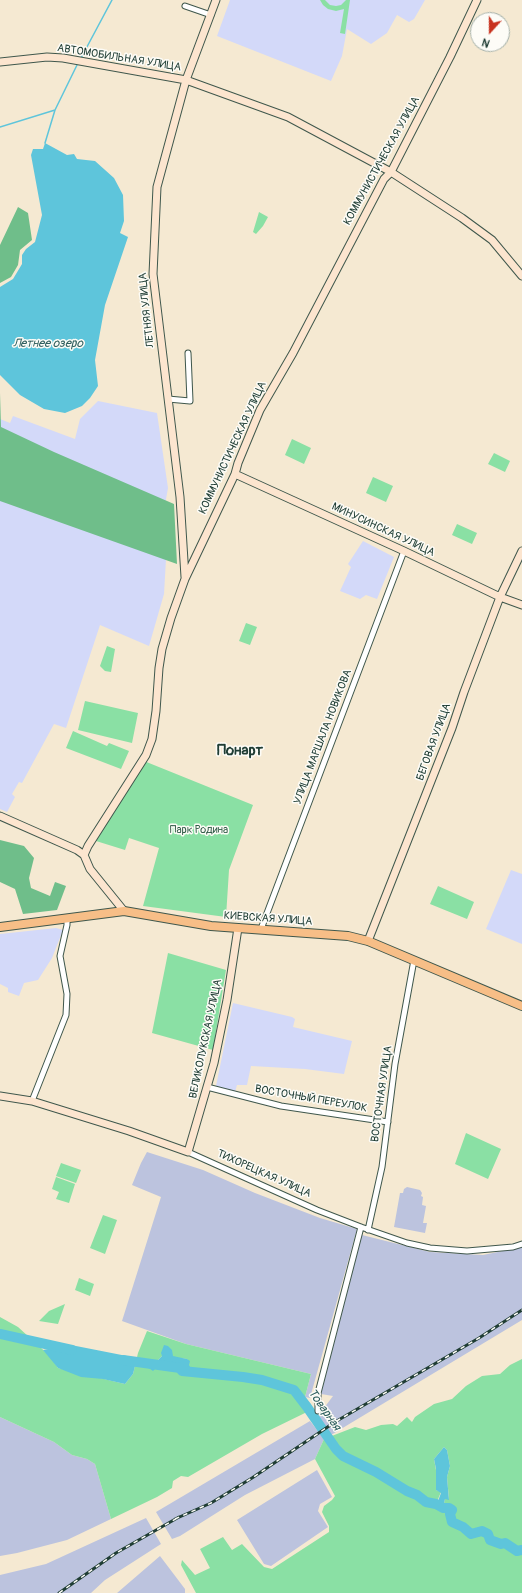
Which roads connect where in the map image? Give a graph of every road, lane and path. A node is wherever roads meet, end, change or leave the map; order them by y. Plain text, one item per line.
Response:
1 (216, 0) edge
2 (477, 0) edge
3 (185, 6) dead end
4 (211, 15) junction
5 (0, 62) edge
6 (186, 80) junction
7 (391, 172) junction
8 (522, 276) edge
9 (188, 353) dead end
10 (168, 399) junction
11 (235, 474) junction
12 (404, 551) junction
13 (522, 551) edge
14 (185, 578) junction
15 (500, 597) junction
16 (522, 605) edge
17 (0, 816) edge
18 (84, 855) junction
19 (124, 912) junction
20 (67, 918) junction
21 (0, 927) edge
22 (238, 928) junction
23 (261, 930) junction
24 (368, 941) junction
25 (414, 960) junction
26 (522, 1006) edge
27 (207, 1087) junction
28 (0, 1096) edge
29 (32, 1101) junction
30 (388, 1122) junction
31 (188, 1152) junction
32 (361, 1227) junction
33 (368, 1230) junction
34 (522, 1244) edge
35 (318, 1410) dead end

1 - 4 street, ЛЕТНЯЯ УЛИЦА
2 - 7 street, КОММУНИСТИЧЕСКАЯ УЛИЦА
3 - 4 street
4 - 6 street, ЛЕТНЯЯ УЛИЦА
5 - 6 street, АВТОМОБИЛЬНАЯ УЛИЦА
6 - 7 street, АВТОМОБИЛЬНАЯ УЛИЦА
6 - 10 street, ЛЕТНЯЯ УЛИЦА
7 - 8 street, АВТОМОБИЛЬНАЯ УЛИЦА
7 - 11 street, КОММУНИСТИЧЕСКАЯ УЛИЦА
9 - 10 street
10 - 14 street, ЛЕТНЯЯ УЛИЦА
11 - 12 street, МИНУСИНСКАЯ УЛИЦА
11 - 14 street, КОММУНИСТИЧЕСКАЯ УЛИЦА
12 - 15 street, МИНУСИНСКАЯ УЛИЦА
12 - 23 street, УЛИЦА МАРШАЛА НОВИКОВА
13 - 15 street, БЕГОВАЯ УЛИЦА
14 - 18 street, КОММУНИСТИЧЕСКАЯ УЛИЦА
15 - 16 street, МИНУСИНСКАЯ УЛИЦА
15 - 24 street, БЕГОВАЯ УЛИЦА
17 - 18 street
18 - 19 street
19 - 20 main road, КИЕВСКАЯ УЛИЦА
19 - 22 main road, КИЕВСКАЯ УЛИЦА
20 - 21 main road, КИЕВСКАЯ УЛИЦА
20 - 29 street
22 - 23 main road, КИЕВСКАЯ УЛИЦА
22 - 27 street, ВЕЛИКОЛУКСКАЯ УЛИЦА
23 - 24 main road, КИЕВСКАЯ УЛИЦА
24 - 25 main road, КИЕВСКАЯ УЛИЦА
25 - 26 main road, КИЕВСКАЯ УЛИЦА
25 - 30 street, ВОСТОЧНАЯ УЛИЦА
27 - 30 street, ВОСТОЧНЫЙ ПЕРЕУЛОК
27 - 31 street, ВЕЛИКОЛУКСКАЯ УЛИЦА
28 - 29 street, ТИХОРЕЦКАЯ УЛИЦА
29 - 31 street, ТИХОРЕЦКАЯ УЛИЦА
30 - 33 street, ВОСТОЧНАЯ УЛИЦА
31 - 32 street, ТИХОРЕЦКАЯ УЛИЦА
32 - 33 street, ТИХОРЕЦКАЯ УЛИЦА
32 - 35 street
33 - 34 street, ТИХОРЕЦКАЯ УЛИЦА

